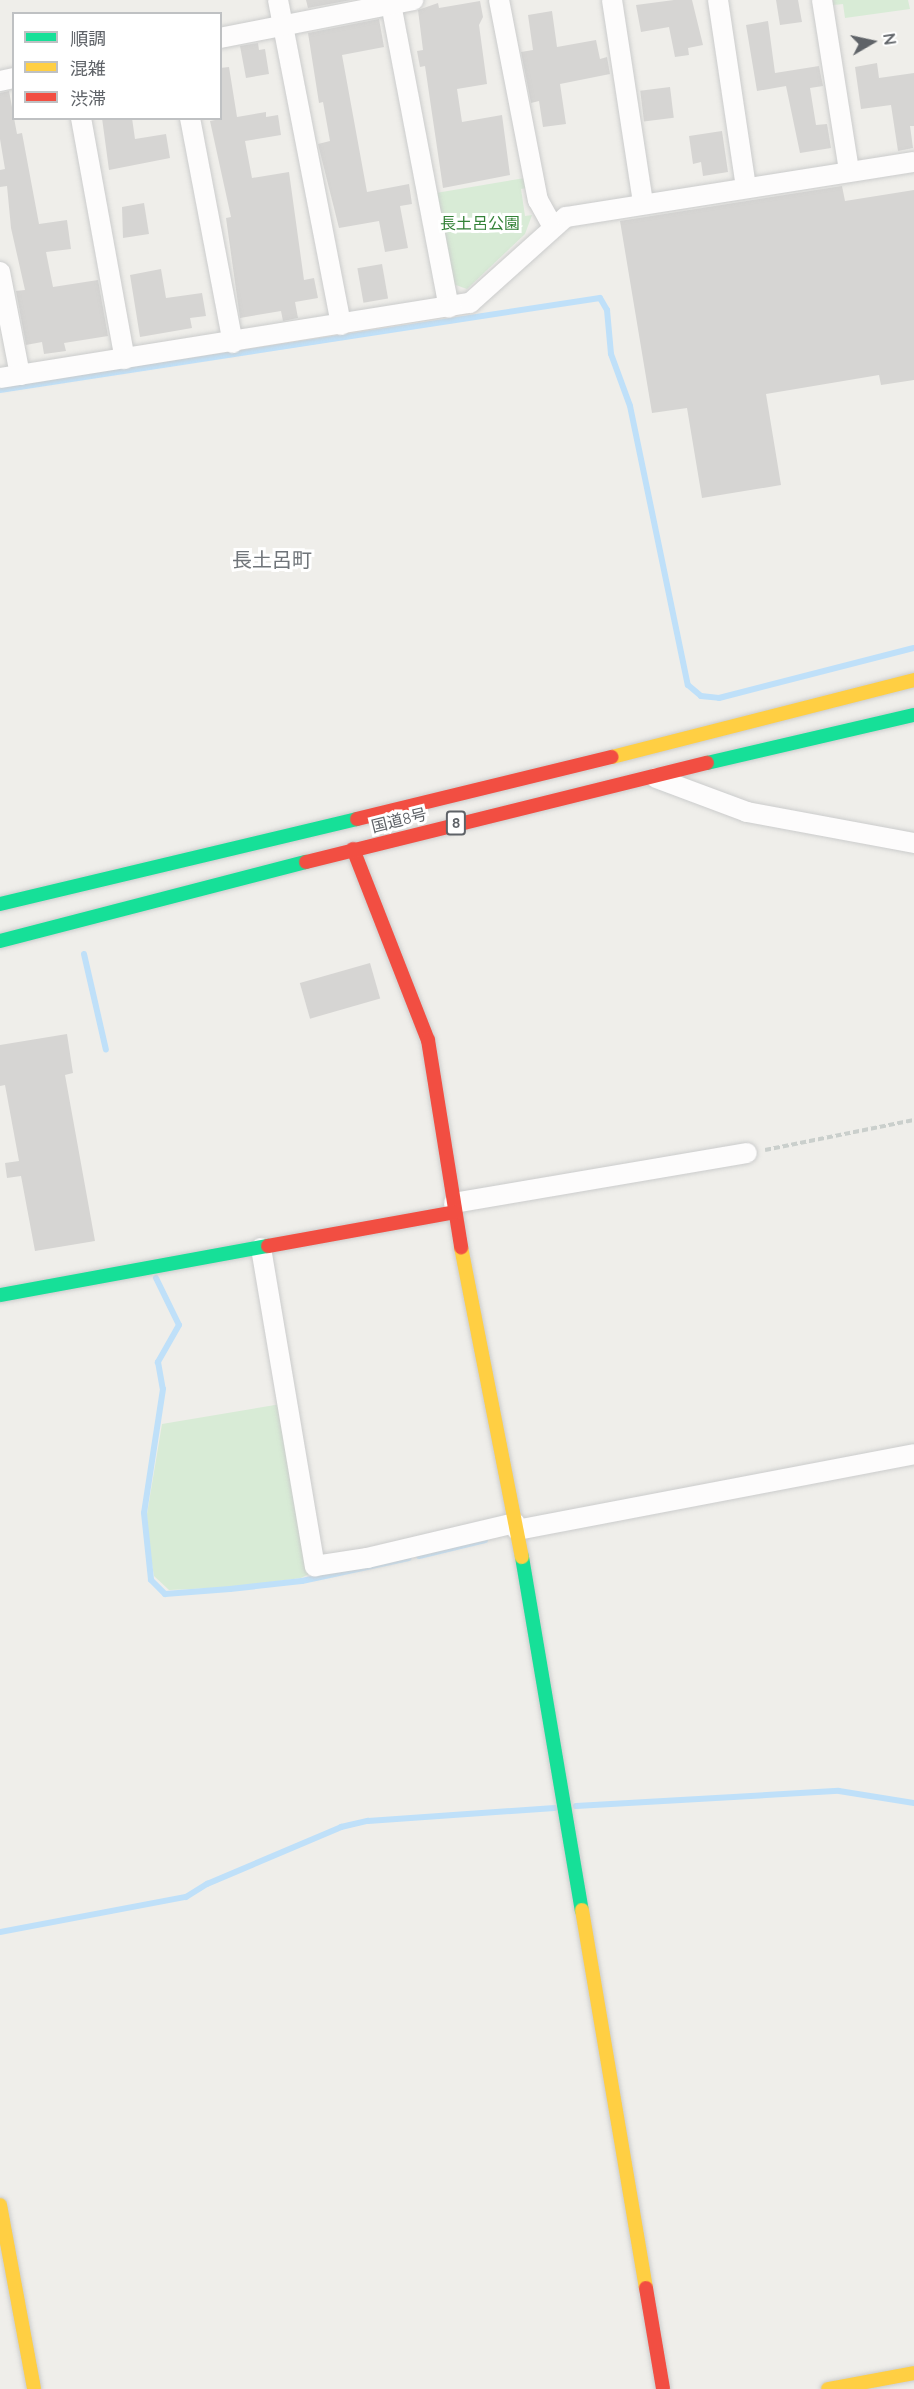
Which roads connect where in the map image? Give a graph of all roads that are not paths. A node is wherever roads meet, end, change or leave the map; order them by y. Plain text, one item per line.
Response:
1 (278, 0) edge
2 (413, 0) edge
3 (499, 0) edge
4 (612, 0) edge
5 (718, 0) edge
6 (822, 0) edge
7 (391, 4) junction
8 (284, 25) junction
9 (222, 38) edge
10 (81, 120) edge
11 (190, 120) edge
12 (914, 162) edge
13 (849, 171) junction
14 (746, 187) junction
15 (643, 202) junction
16 (552, 225) junction
17 (0, 272) edge
18 (449, 307) junction
19 (341, 325) junction
20 (233, 343) junction
21 (125, 360) junction
22 (20, 375) junction
23 (0, 378) edge
24 (914, 680) edge
25 (914, 715) edge
26 (654, 777) junction
27 (914, 843) edge
28 (353, 849) junction
29 (0, 904) edge
30 (0, 941) edge
31 (747, 1153) road end
32 (454, 1208) junction
33 (261, 1248) junction
34 (0, 1295) edge
35 (914, 1454) edge
36 (516, 1527) junction
37 (0, 2205) edge
38 (914, 2373) edge
39 (34, 2389) edge
40 (663, 2389) edge
41 (828, 2389) edge

1 - 8 street
2 - 7 street
3 - 16 street
4 - 15 street
5 - 14 street
6 - 13 street
7 - 8 street
7 - 18 street
8 - 9 street
8 - 19 street
10 - 21 street
11 - 20 street
12 - 13 street
13 - 14 street
14 - 15 street
15 - 16 street
16 - 18 street
17 - 22 street
18 - 19 street
19 - 20 street
20 - 21 street
21 - 22 street
22 - 23 street
24 - 29 main road, 国道8号 / 8
25 - 26 main road, 国道8号 / 8
26 - 27 street
26 - 28 main road, 国道8号 / 8
28 - 30 main road, 国道8号 / 8
28 - 32 main road
31 - 32 street
32 - 33 main road
32 - 36 main road
33 - 34 main road
33 - 36 street
35 - 36 street
36 - 40 main road
37 - 39 main road
38 - 41 main road

